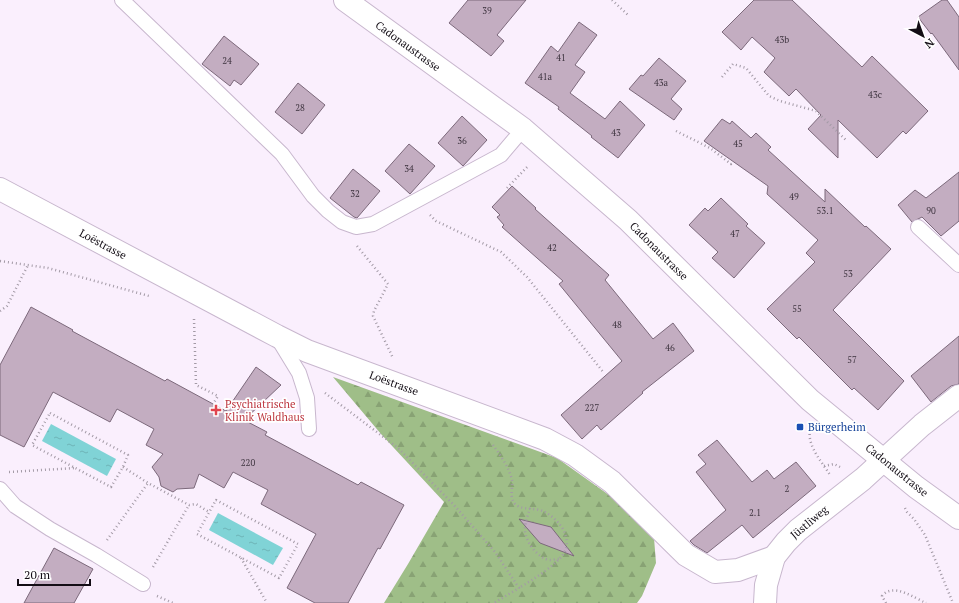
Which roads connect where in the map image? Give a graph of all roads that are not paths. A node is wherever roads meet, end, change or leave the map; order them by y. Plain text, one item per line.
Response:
1 (122, 0) edge
2 (345, 0) edge
3 (523, 129) junction
4 (0, 189) edge
5 (918, 227) dead end
6 (959, 265) edge
7 (277, 336) junction
8 (959, 396) edge
9 (308, 429) dead end
10 (883, 460) junction
11 (0, 489) edge
12 (959, 518) edge
13 (774, 557) junction
14 (143, 584) road end
15 (765, 603) edge

1 - 3 lane
2 - 3 street, Cadonaustrasse
3 - 10 street, Cadonaustrasse
4 - 7 street, Loëstrasse
5 - 6 lane
7 - 9 lane
7 - 13 street, Loëstrasse
8 - 10 street, Jüstliweg
10 - 12 street, Cadonaustrasse
10 - 13 street, Jüstliweg
11 - 14 lane
13 - 15 street, Jüstliweg

